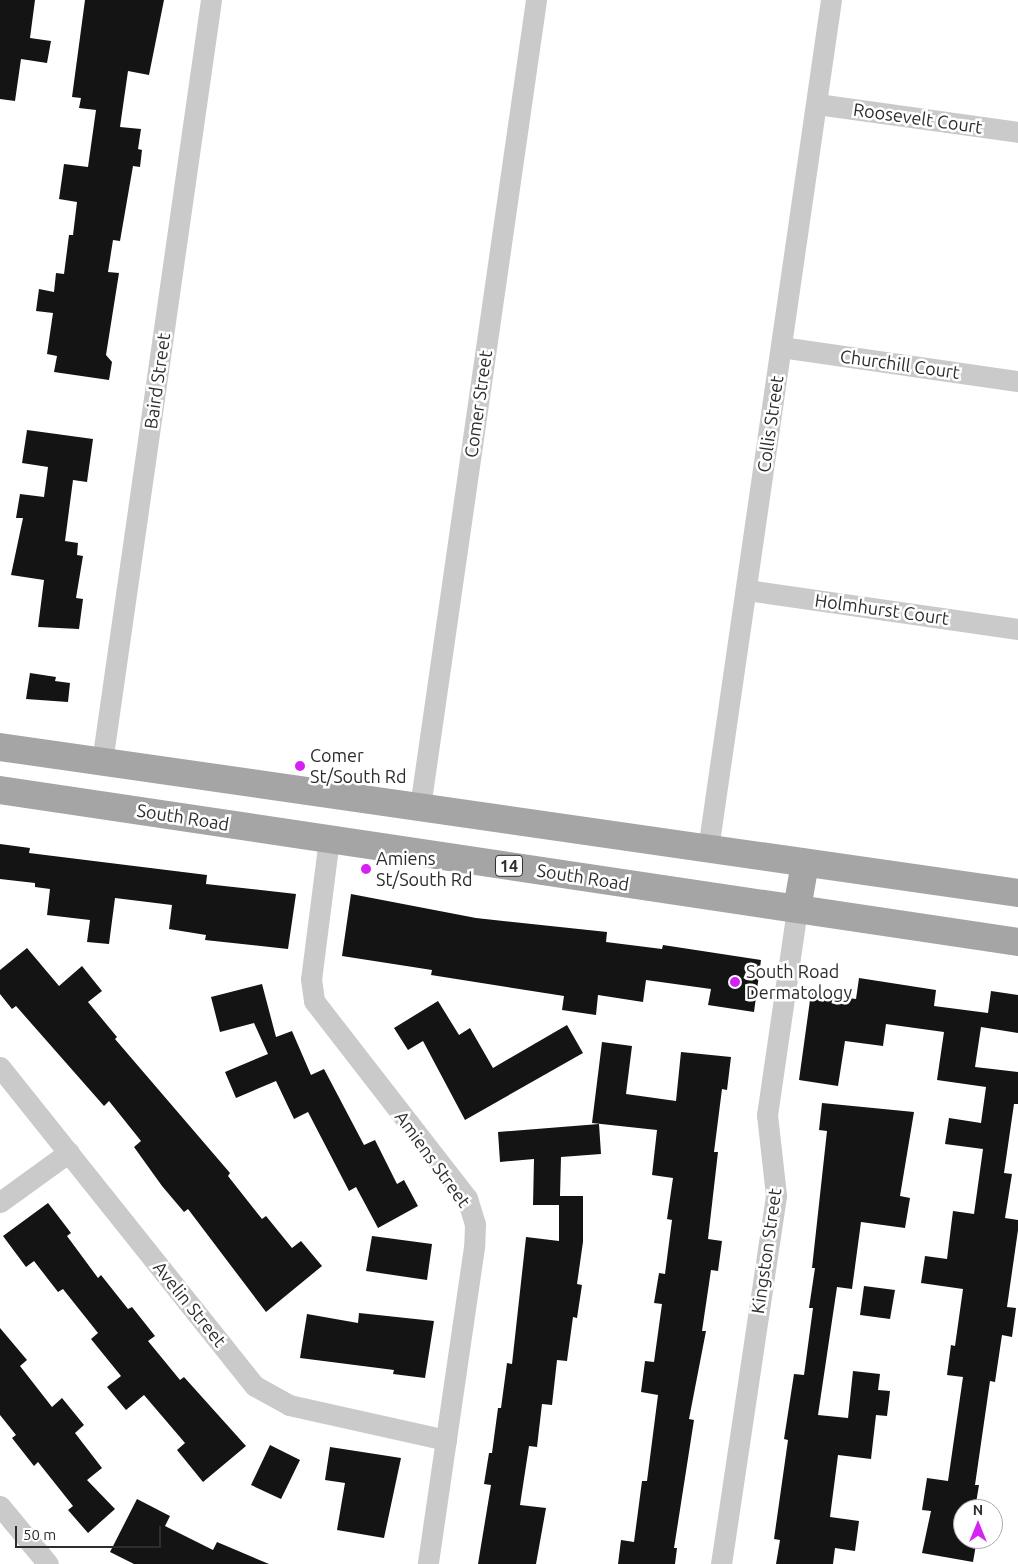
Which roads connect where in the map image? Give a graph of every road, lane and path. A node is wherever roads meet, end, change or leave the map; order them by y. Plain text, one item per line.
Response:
1 (211, 0) edge
2 (536, 0) edge
3 (831, 0) edge
4 (817, 104) junction
5 (1018, 132) edge
6 (781, 347) junction
7 (1018, 381) edge
8 (746, 590) junction
9 (1018, 629) edge
10 (0, 747) edge
11 (102, 762) junction
12 (0, 790) edge
13 (420, 807) junction
14 (329, 839) junction
15 (708, 849) junction
16 (805, 862) junction
17 (1018, 893) edge
18 (798, 909) junction
19 (1018, 942) edge
20 (0, 1067) edge
21 (69, 1152) junction
22 (0, 1202) edge
23 (446, 1440) junction
24 (0, 1506) edge
25 (48, 1564) edge
26 (428, 1564) edge
27 (721, 1564) edge

1 - 11 street, Baird Street
2 - 13 street, Comer Street
3 - 4 street, Collis Street
4 - 5 street, Roosevelt Court
4 - 6 street, Collis Street
6 - 7 street, Churchill Court
6 - 8 street, Collis Street
8 - 9 street, Holmhurst Court
8 - 15 street, Collis Street
10 - 11 main road
11 - 13 main road
12 - 14 main road, South Road / 14
13 - 15 main road
14 - 18 main road, South Road / 14
14 - 23 street, Amiens Street
15 - 16 main road
16 - 17 main road
16 - 18 main road
18 - 19 main road, South Road / 14
18 - 27 street, Kingston Street
20 - 21 street, Avelin Street
21 - 22 street
21 - 23 street, Avelin Street
23 - 26 street, Amiens Street
24 - 25 street

